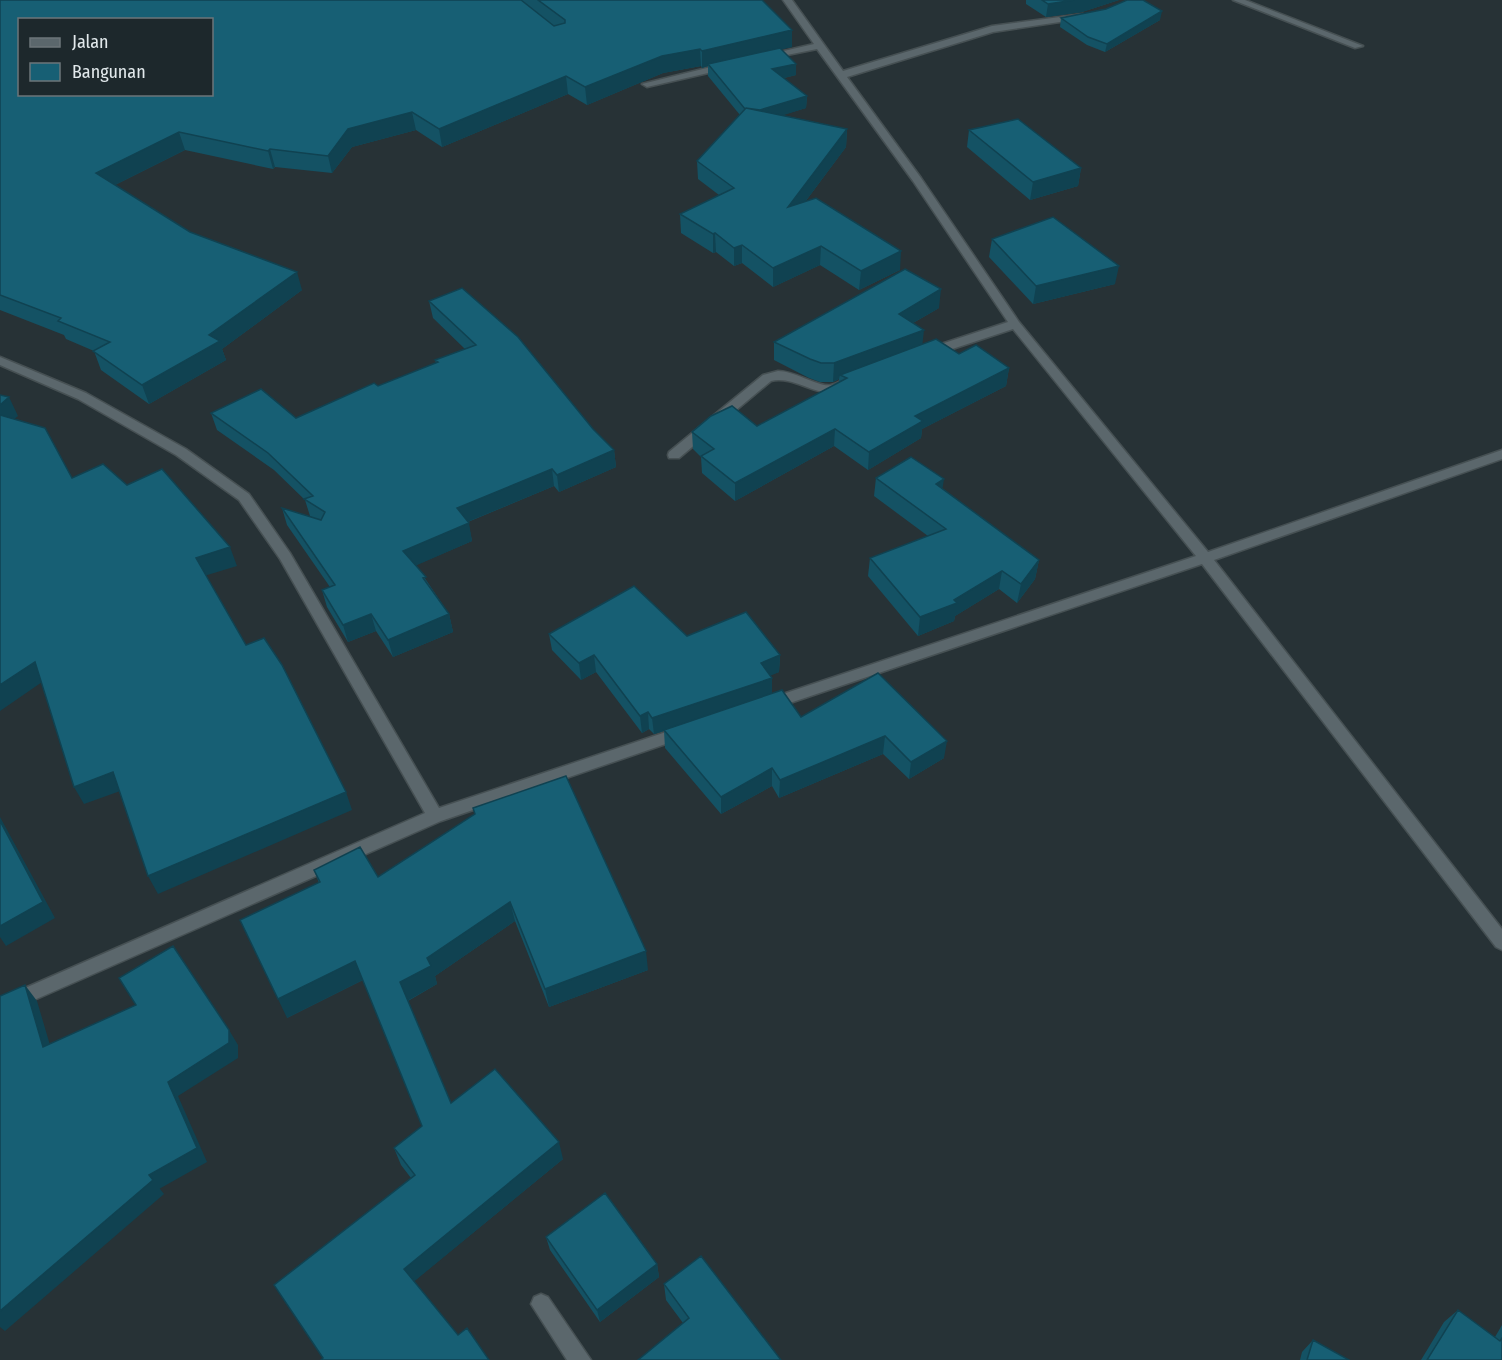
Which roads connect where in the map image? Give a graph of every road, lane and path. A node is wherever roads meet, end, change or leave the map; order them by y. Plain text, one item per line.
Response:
1 (787, 0) edge
2 (1237, 0) edge
3 (1090, 14) edge
4 (821, 45) junction
5 (1358, 45) dead end
6 (752, 61) edge
7 (740, 63) edge
8 (842, 75) junction
9 (647, 84) edge
10 (1015, 324) junction
11 (915, 357) edge
12 (0, 361) edge
13 (856, 379) edge
14 (1502, 454) edge
15 (674, 455) dead end
16 (1205, 558) junction
17 (752, 710) edge
18 (696, 729) edge
19 (435, 816) junction
20 (1502, 942) edge
21 (0, 1007) edge
22 (542, 1304) dead end
23 (580, 1360) edge

1 - 4 street
2 - 5 street
3 - 8 street
4 - 6 street
4 - 8 street
7 - 9 street
8 - 10 street
10 - 11 street
10 - 16 street
12 - 19 street
13 - 15 street
14 - 16 street
16 - 17 street
16 - 20 street
18 - 19 street
19 - 21 street
22 - 23 street

